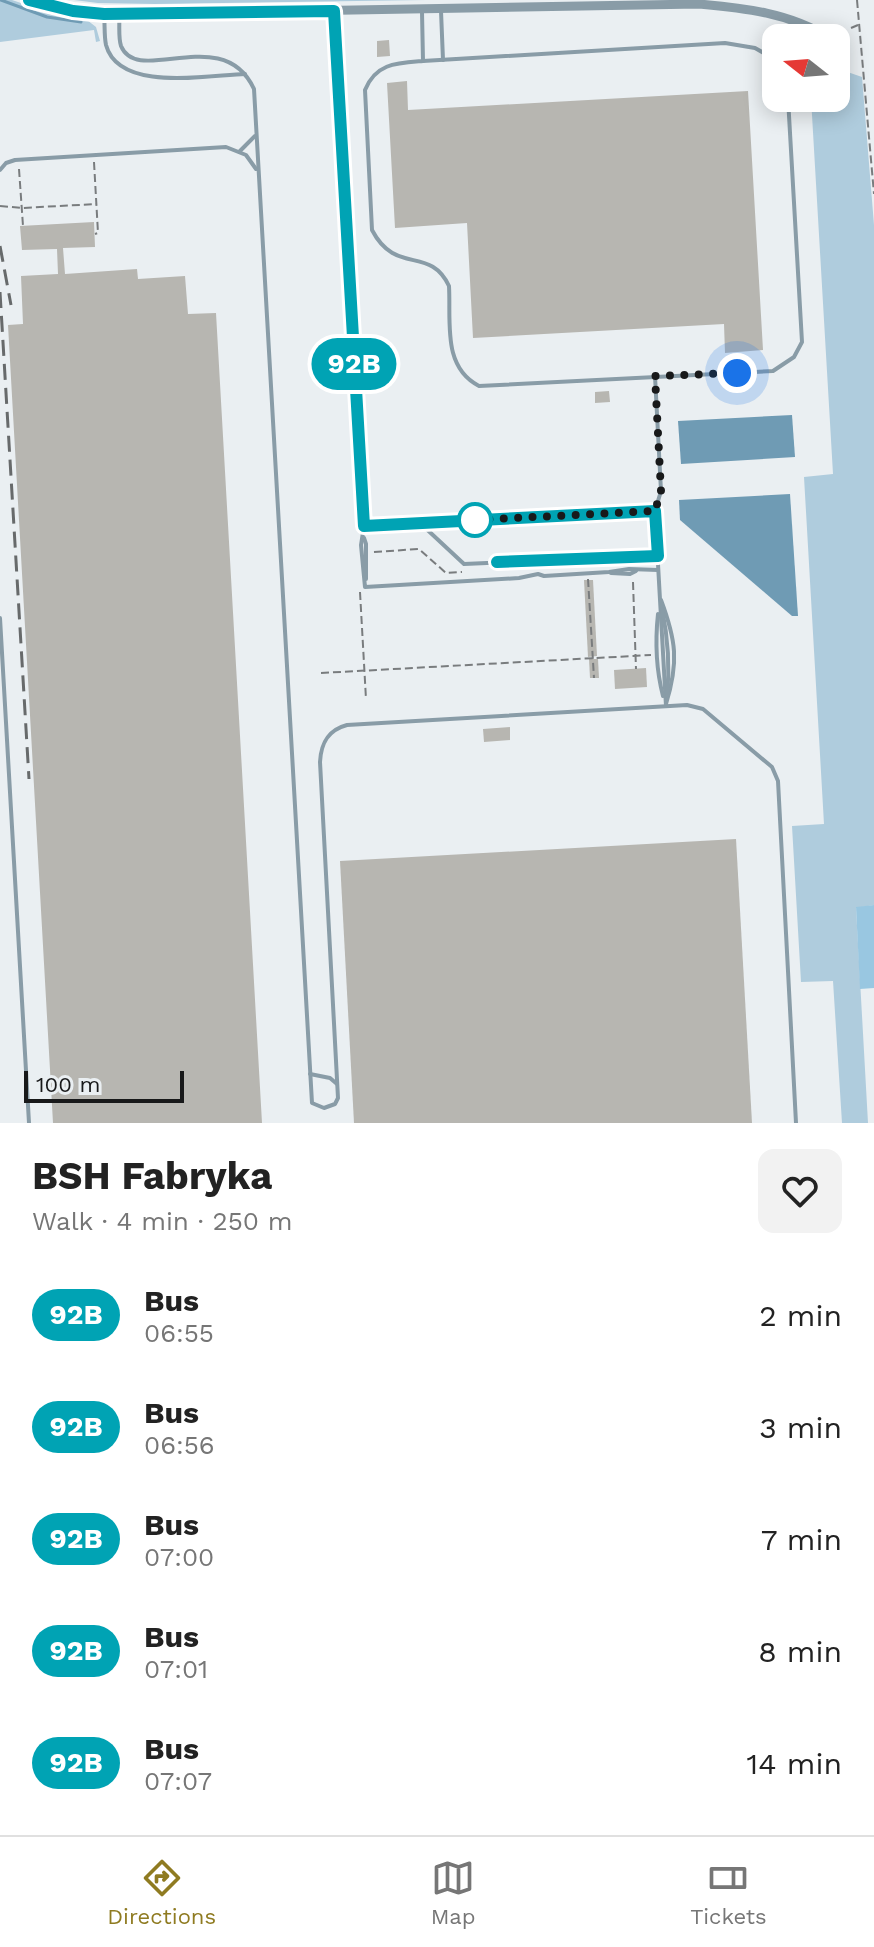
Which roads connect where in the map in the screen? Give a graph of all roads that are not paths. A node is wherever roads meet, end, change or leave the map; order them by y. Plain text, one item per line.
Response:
1 (29, 0) edge
2 (422, 9) junction
3 (441, 9) junction
4 (334, 11) junction
5 (104, 14) junction
6 (119, 14) junction
7 (800, 24) edge
8 (762, 52) edge
9 (443, 60) junction
10 (423, 61) junction
11 (245, 74) junction
12 (789, 112) edge
13 (256, 132) junction
14 (240, 151) junction
15 (0, 170) edge
16 (258, 175) junction
17 (655, 376) junction
18 (655, 511) junction
19 (420, 523) junction
20 (364, 526) junction
21 (658, 556) junction
22 (658, 570) junction
23 (660, 597) junction
24 (0, 618) edge
25 (666, 706) junction
26 (310, 1074) junction
27 (337, 1084) junction
28 (29, 1123) edge
29 (796, 1123) edge

1 - 5 street
2 - 3 street
2 - 4 street
2 - 10 lane
3 - 7 street
3 - 9 lane
4 - 6 street
4 - 20 lane
5 - 6 street
5 - 11 lane
6 - 11 lane
8 - 9 lane
9 - 10 lane
10 - 17 lane
11 - 13 lane
12 - 17 lane
13 - 14 lane
13 - 16 lane
14 - 15 lane
14 - 16 lane
16 - 26 lane
17 - 18 lane
18 - 19 lane
18 - 21 lane
19 - 20 lane
19 - 21 lane
20 - 22 lane
21 - 22 lane
22 - 23 lane
23 - 25 lane
23 - 25 lane
23 - 25 lane
24 - 28 lane
25 - 27 lane
25 - 29 lane
26 - 27 lane
26 - 27 lane

